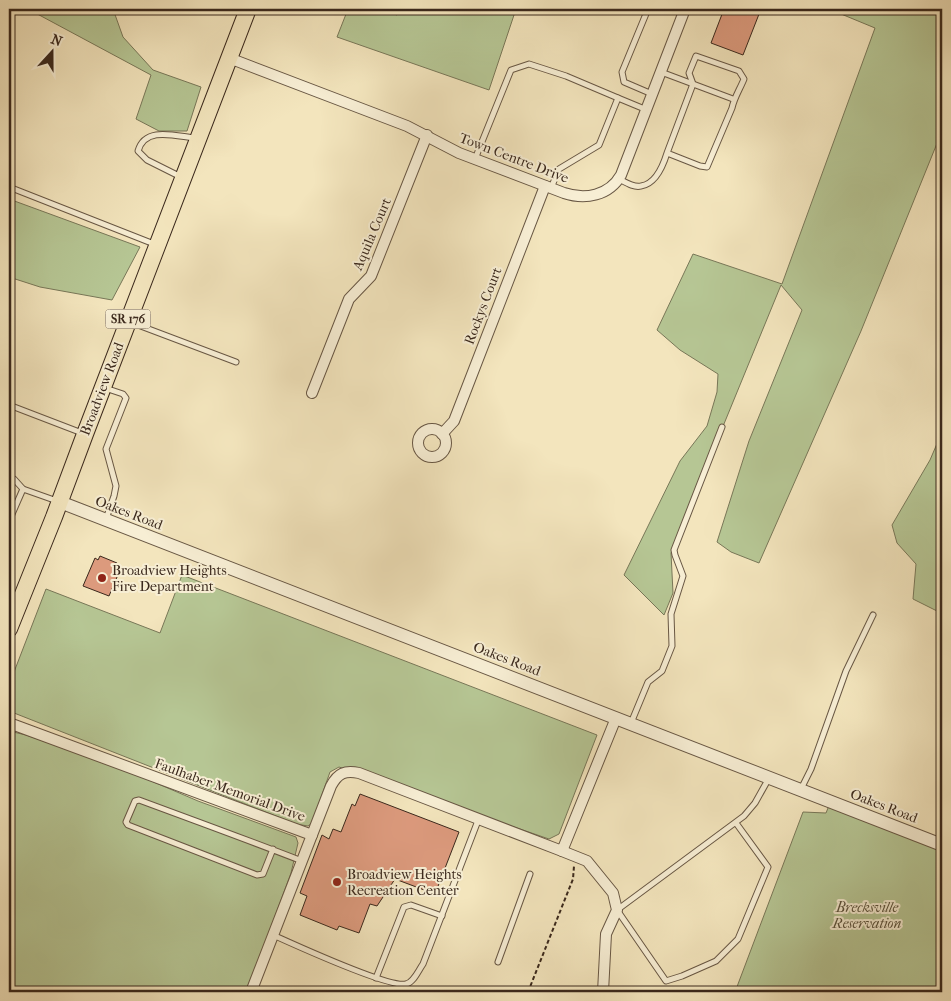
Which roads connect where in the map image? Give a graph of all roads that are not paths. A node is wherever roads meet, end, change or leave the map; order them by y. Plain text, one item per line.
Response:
1 (248, 9) edge
2 (648, 9) edge
3 (671, 9) edge
4 (685, 11) edge
5 (229, 58) junction
6 (661, 72) junction
7 (693, 84) junction
8 (653, 95) junction
9 (618, 98) junction
10 (734, 99) junction
11 (647, 110) junction
12 (426, 135) junction
13 (198, 138) junction
14 (667, 154) junction
15 (475, 159) junction
16 (183, 178) junction
17 (619, 179) junction
18 (9, 187) edge
19 (548, 187) junction
20 (157, 245) junction
21 (128, 321) junction
22 (236, 362) dead end
23 (102, 386) junction
24 (312, 393) dead end
25 (9, 405) edge
26 (722, 427) dead end
27 (84, 434) junction
28 (442, 434) dead end
29 (9, 477) edge
30 (23, 489) junction
31 (60, 502) junction
32 (106, 520) junction
33 (9, 521) edge
34 (873, 615) dead end
35 (9, 629) edge
36 (616, 718) junction
37 (9, 723) edge
38 (631, 723) junction
39 (769, 777) junction
40 (801, 790) junction
41 (479, 818) junction
42 (736, 823) junction
43 (312, 835) junction
44 (942, 845) edge
45 (273, 850) junction
46 (562, 851) junction
47 (302, 861) junction
48 (530, 874) dead end
49 (617, 910) junction
50 (442, 916) junction
51 (272, 935) junction
52 (498, 962) dead end
53 (376, 978) junction
54 (251, 992) edge
55 (604, 992) edge

1 - 5 main road, Broadview Road / SR 176
2 - 8 lane
3 - 4 lane
4 - 6 street
5 - 12 street, Town Centre Drive
5 - 13 main road, Broadview Road / SR 176
6 - 7 lane
6 - 8 street
7 - 10 lane
7 - 10 lane
7 - 14 lane
8 - 11 street
9 - 11 lane
9 - 15 lane
9 - 19 lane
10 - 14 lane
11 - 17 street
12 - 15 street, Town Centre Drive
12 - 24 street, Aquila Court
13 - 16 main road, Broadview Road / SR 176
13 - 16 lane
14 - 17 lane
15 - 19 street, Town Centre Drive
16 - 20 main road, Broadview Road / SR 176
17 - 19 street, Town Centre Drive
18 - 20 lane
19 - 28 street, Rockys Court
20 - 21 main road, Broadview Road / SR 176
21 - 22 lane
21 - 23 main road, Broadview Road / SR 176
23 - 27 main road, Broadview Road / SR 176
23 - 32 lane
25 - 27 lane
26 - 38 lane
27 - 31 main road, Broadview Road / SR 176
29 - 30 lane
30 - 31 lane
30 - 33 lane
31 - 32 street, Oakes Road
31 - 35 main road, Broadview Road / SR 176
32 - 36 street, Oakes Road
34 - 40 lane
36 - 38 street, Oakes Road
36 - 46 street
37 - 43 street, Faulhaber Memorial Drive
38 - 39 street, Oakes Road
39 - 40 street, Oakes Road
39 - 42 lane
40 - 44 street, Oakes Road
41 - 43 street
41 - 46 street
41 - 50 lane
42 - 49 lane
42 - 49 lane
43 - 47 street, Faulhaber Memorial Drive
45 - 45 lane
45 - 47 lane
46 - 49 street
47 - 51 street, Faulhaber Memorial Drive
48 - 52 lane
49 - 55 street
50 - 53 lane
50 - 53 lane
51 - 53 lane
51 - 54 street, Faulhaber Memorial Drive

